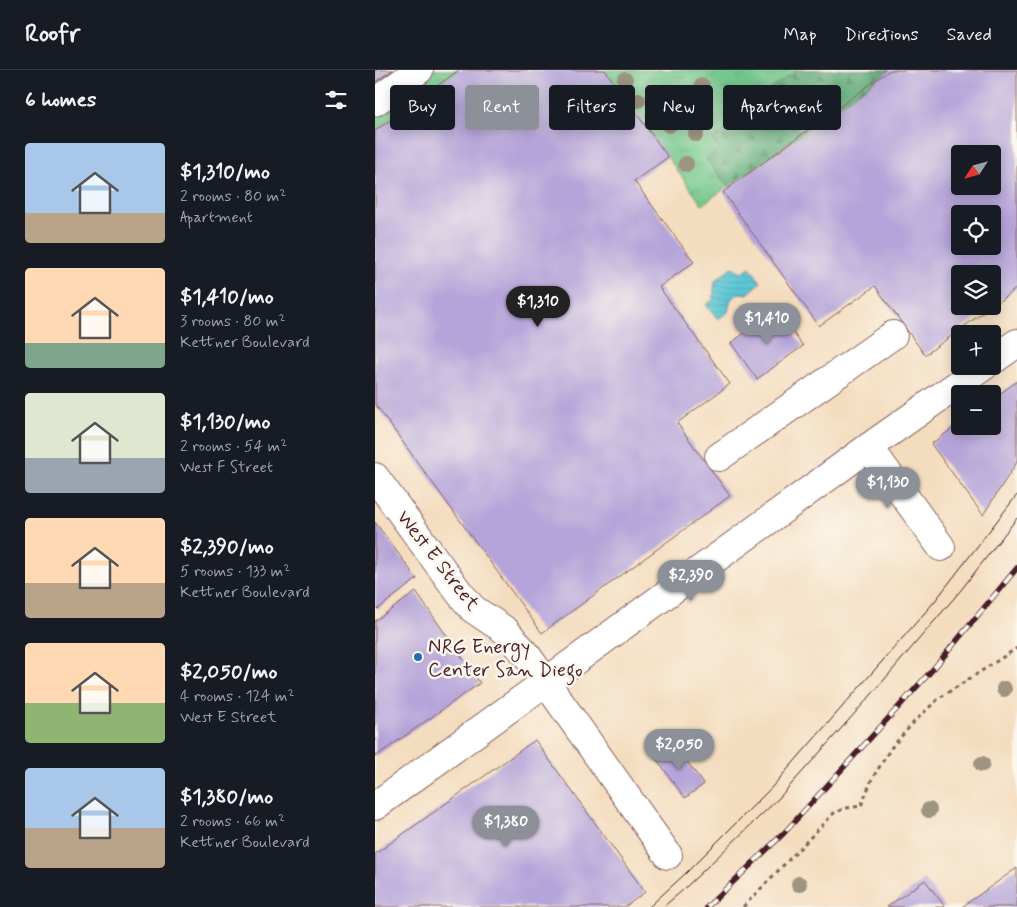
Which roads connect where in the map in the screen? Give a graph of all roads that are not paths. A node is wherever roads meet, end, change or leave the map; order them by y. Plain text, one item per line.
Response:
1 (419, 70) edge
2 (375, 102) edge
3 (893, 335) dead end
4 (1017, 343) edge
5 (1001, 354) edge
6 (971, 375) edge
7 (869, 447) junction
8 (719, 457) dead end
9 (375, 477) edge
10 (941, 547) dead end
11 (545, 682) junction
12 (375, 806) edge
13 (668, 855) dead end

1 - 2 main road
3 - 8 main road
4 - 5 main road
6 - 7 main road
7 - 10 main road
7 - 11 main road
9 - 11 main road, West E Street
11 - 12 main road
11 - 13 main road, West E Street

